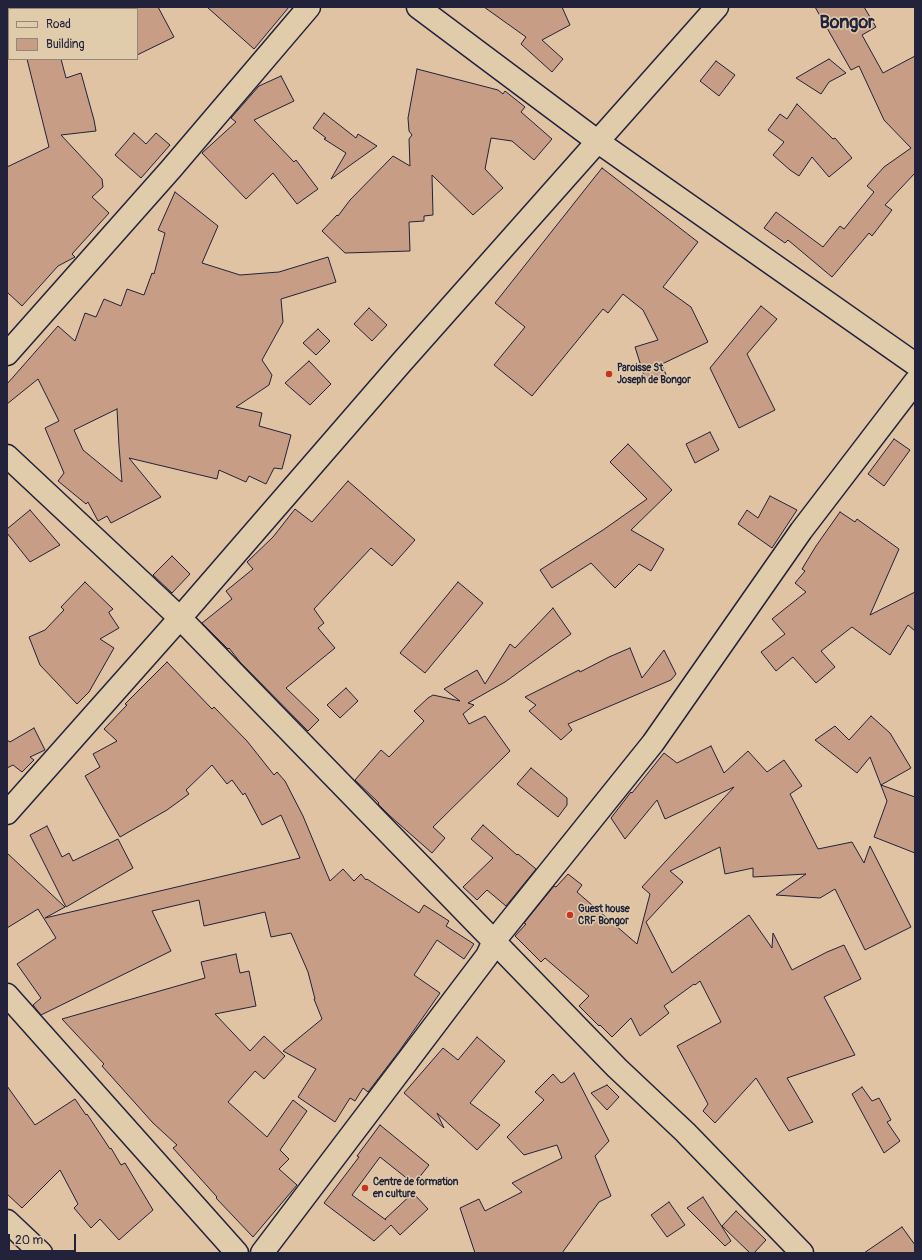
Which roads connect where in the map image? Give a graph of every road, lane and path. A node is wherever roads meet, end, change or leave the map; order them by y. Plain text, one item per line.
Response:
1 (309, 7) edge
2 (418, 7) edge
3 (717, 7) edge
4 (598, 141) junction
5 (7, 354) edge
6 (915, 364) edge
7 (915, 382) edge
8 (7, 456) edge
9 (180, 618) junction
10 (7, 813) edge
11 (494, 940) junction
12 (7, 995) edge
13 (7, 1221) edge
14 (40, 1253) edge
15 (237, 1253) edge
16 (262, 1253) edge
17 (802, 1253) edge

1 - 5 street
2 - 4 street
3 - 4 street
4 - 6 street
4 - 9 street
7 - 11 street
8 - 9 street
9 - 10 street
9 - 11 street
11 - 16 street
11 - 17 street
12 - 15 street
13 - 14 street

